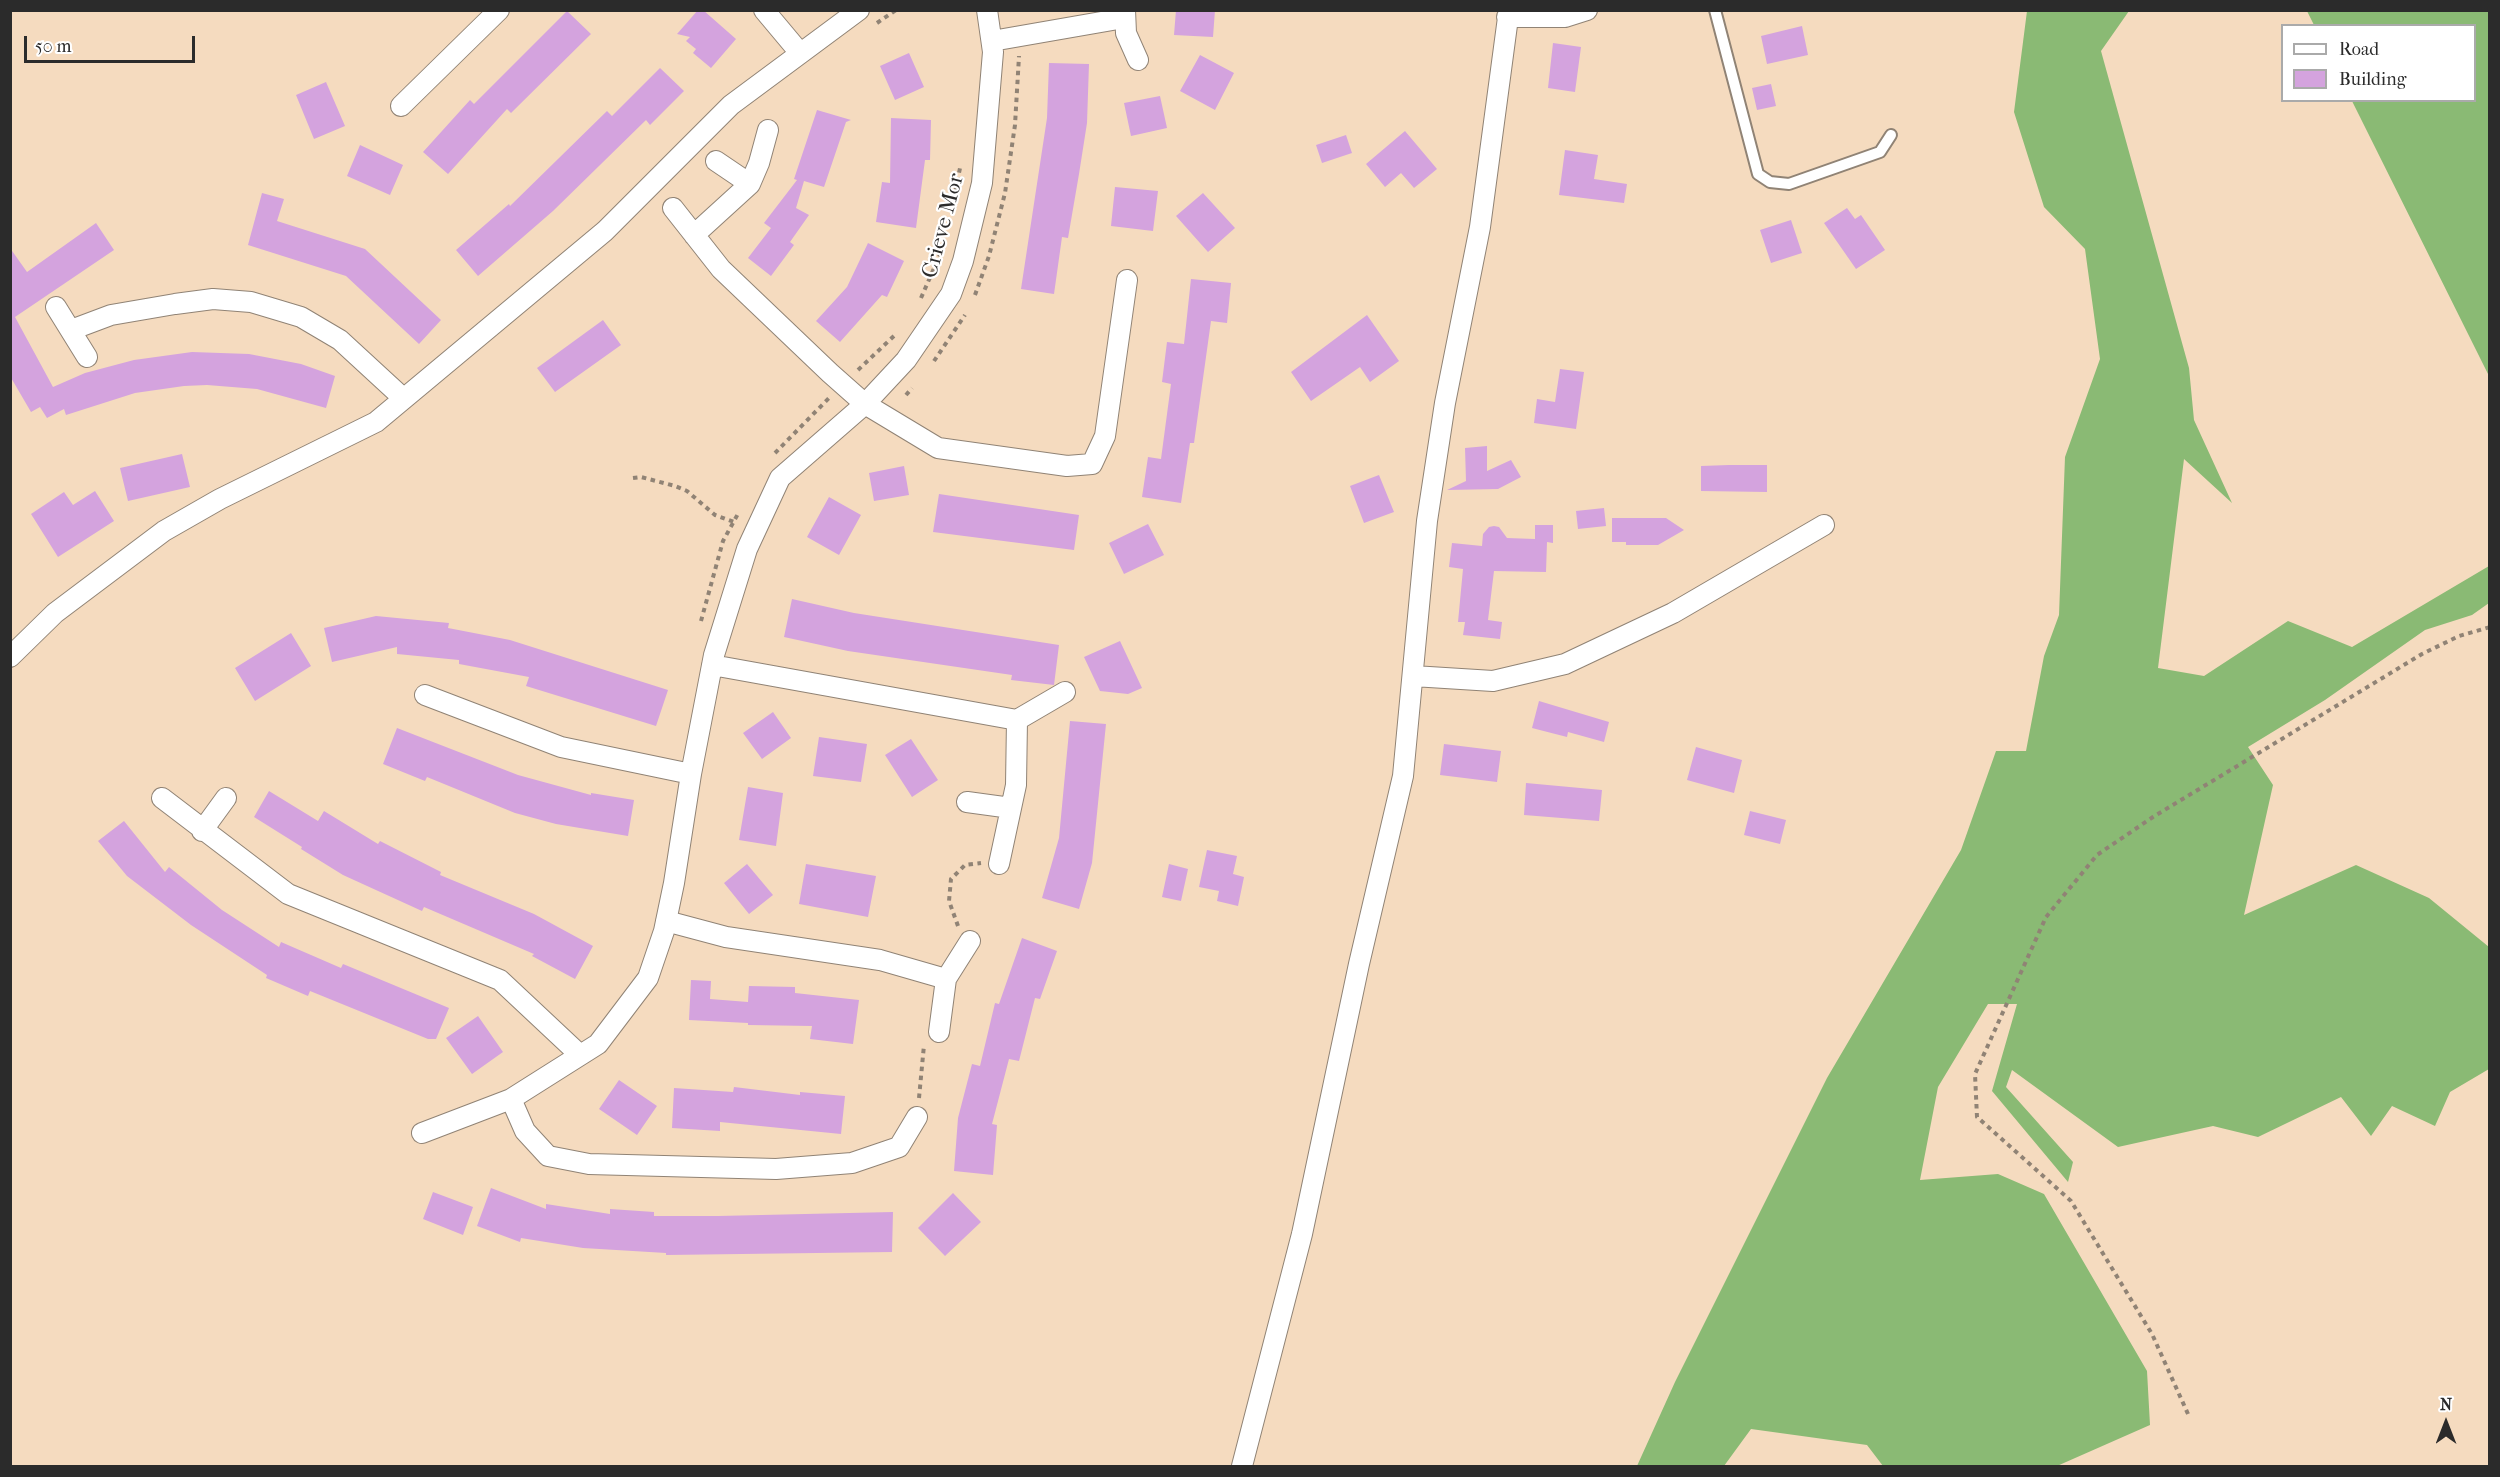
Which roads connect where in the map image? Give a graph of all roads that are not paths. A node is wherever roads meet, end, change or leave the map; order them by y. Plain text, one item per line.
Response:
1 (499, 10) edge
2 (764, 10) edge
3 (859, 10) edge
4 (987, 10) edge
5 (1587, 10) edge
6 (1715, 10) edge
7 (1124, 14) edge
8 (1508, 14) edge
9 (992, 41) junction
10 (800, 53) junction
11 (1138, 60) dead end
12 (401, 106) dead end
13 (768, 130) dead end
14 (1891, 135) dead end
15 (716, 161) dead end
16 (750, 183) junction
17 (673, 208) dead end
18 (694, 235) junction
19 (1126, 280) dead end
20 (56, 307) dead end
21 (71, 330) junction
22 (87, 357) dead end
23 (403, 398) junction
24 (865, 404) junction
25 (1824, 525) dead end
26 (10, 657) edge
27 (712, 665) junction
28 (1413, 676) junction
29 (1065, 692) dead end
30 (425, 695) dead end
31 (1017, 720) junction
32 (691, 774) junction
33 (162, 798) dead end
34 (226, 798) dead end
35 (967, 802) dead end
36 (1011, 808) junction
37 (202, 831) junction
38 (999, 864) road end
39 (666, 921) junction
40 (970, 940) road end
41 (946, 979) junction
42 (939, 1032) road end
43 (580, 1055) junction
44 (511, 1100) junction
45 (917, 1117) road end
46 (422, 1133) dead end
47 (1242, 1467) edge

1 - 12 street
2 - 10 street
3 - 10 street
4 - 9 street, Crieve Mor
5 - 8 street
6 - 14 lane
7 - 9 street
7 - 11 street
8 - 28 street
9 - 24 street, Crieve Mor
10 - 23 street
13 - 16 street
15 - 16 street
16 - 18 street
17 - 18 street
18 - 24 street
19 - 24 street
20 - 21 street
21 - 22 street
21 - 23 street
23 - 26 street
24 - 27 street, Crieve Mor
25 - 28 street
27 - 31 street
27 - 32 street, Crieve Mor
28 - 47 street
29 - 31 street
30 - 32 street
31 - 36 street
32 - 39 street, Crieve Mor
33 - 37 street
34 - 37 street
35 - 36 street
36 - 38 street
37 - 43 street
39 - 41 street
39 - 43 street, Crieve Mor
40 - 41 street
41 - 42 street
43 - 44 street, Crieve Mor
44 - 45 street
44 - 46 street, Crieve Mor

